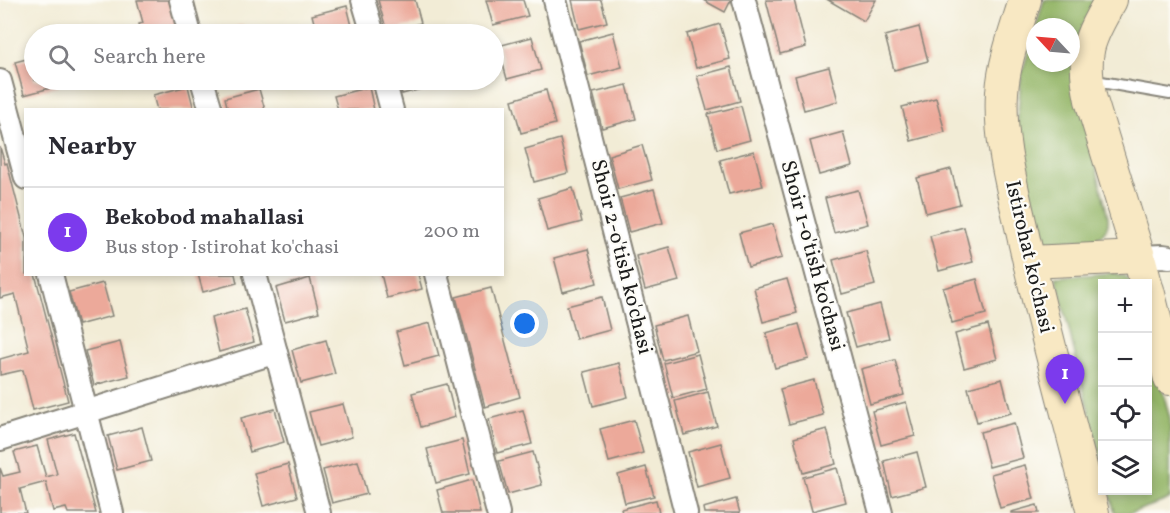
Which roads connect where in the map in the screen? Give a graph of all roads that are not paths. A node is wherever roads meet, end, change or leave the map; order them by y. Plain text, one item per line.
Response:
1 (181, 0) edge
2 (363, 0) edge
3 (555, 0) edge
4 (744, 0) edge
5 (1025, 0) edge
6 (1111, 0) edge
7 (187, 24) edge
8 (369, 24) edge
9 (1086, 79) junction
10 (0, 81) edge
11 (205, 90) edge
12 (387, 90) edge
13 (1170, 94) edge
14 (210, 108) edge
15 (391, 108) edge
16 (24, 171) edge
17 (1170, 257) edge
18 (1029, 262) junction
19 (1142, 270) edge
20 (52, 276) edge
21 (256, 276) edge
22 (436, 276) edge
23 (1152, 306) edge
24 (276, 352) junction
25 (1170, 379) edge
26 (87, 412) junction
27 (0, 439) edge
28 (112, 513) edge
29 (319, 513) edge
30 (498, 513) edge
31 (686, 513) edge
32 (881, 513) edge
33 (1093, 513) edge

1 - 7 street
2 - 8 street
3 - 31 street, Shoir 2-o'tish ko'chasi
4 - 32 street, Shoir 1-o'tish ko'chasi
5 - 18 main road, Istirohat ko'chasi
6 - 9 main road
9 - 13 lane
9 - 19 main road
10 - 16 street
11 - 14 street
12 - 15 street
17 - 19 street
18 - 19 main road
18 - 33 main road, Istirohat ko'chasi
20 - 26 street
21 - 24 street
22 - 30 street
23 - 25 main road
24 - 26 street
24 - 29 street
26 - 27 street
26 - 28 street

